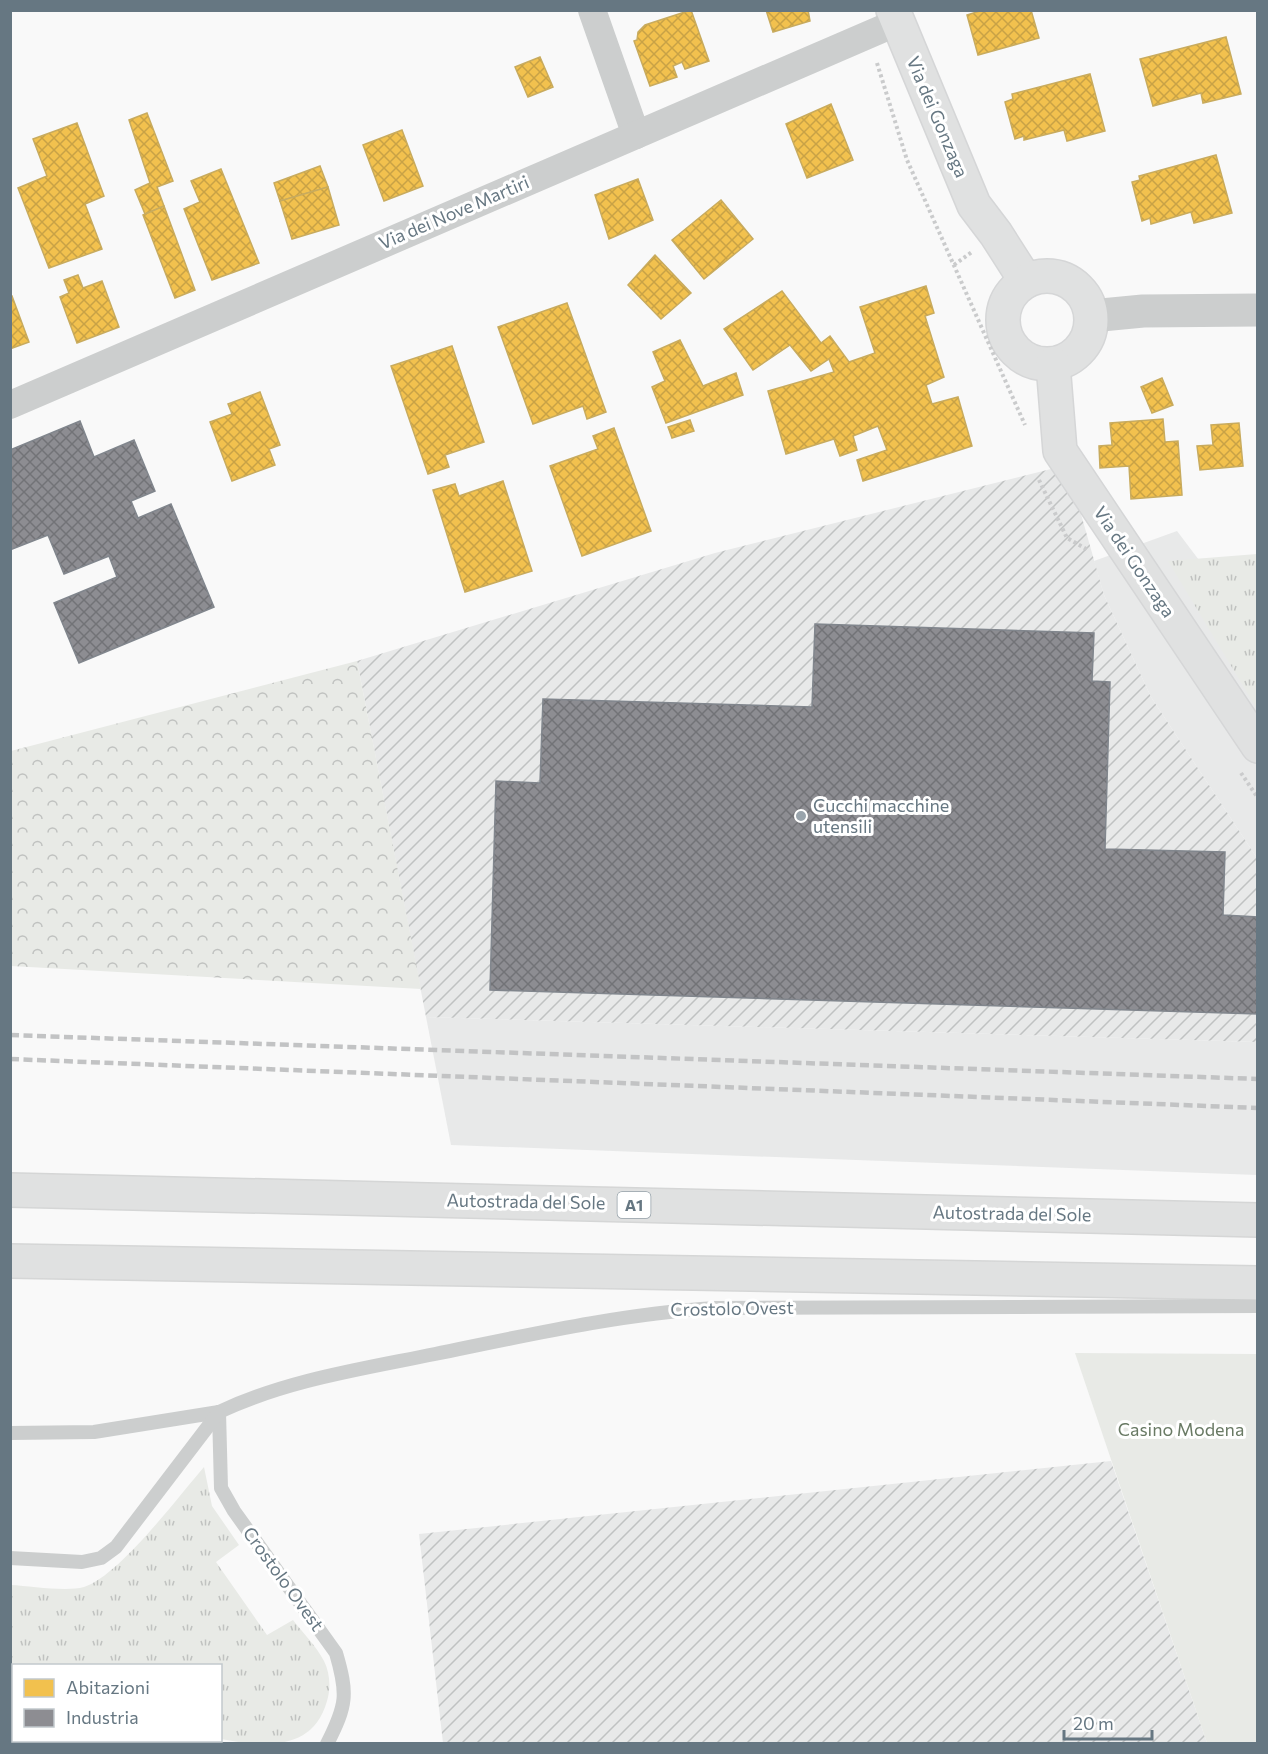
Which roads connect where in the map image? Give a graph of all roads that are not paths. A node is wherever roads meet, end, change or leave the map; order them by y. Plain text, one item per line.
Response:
1 (592, 10) edge
2 (896, 16) edge
3 (636, 135) junction
4 (1026, 281) junction
5 (1257, 310) edge
6 (1091, 316) junction
7 (1053, 364) junction
8 (10, 405) edge
9 (1257, 746) edge
10 (10, 1190) edge
11 (1257, 1220) edge
12 (10, 1261) edge
13 (1257, 1283) edge
14 (1257, 1306) edge
15 (219, 1412) junction
16 (10, 1433) edge
17 (10, 1558) edge
18 (327, 1743) edge

1 - 3 street
2 - 3 street, Via dei Nove Martiri
2 - 4 main road, Via dei Gonzaga
3 - 8 street, Via dei Nove Martiri
4 - 6 main road
4 - 7 main road
5 - 6 street
6 - 7 main road
7 - 9 main road, Via dei Gonzaga
10 - 11 main road, Autostrada del Sole / A1
12 - 13 main road
14 - 15 lane, Crostolo Ovest
15 - 16 lane
15 - 17 lane
15 - 18 lane, Crostolo Ovest

